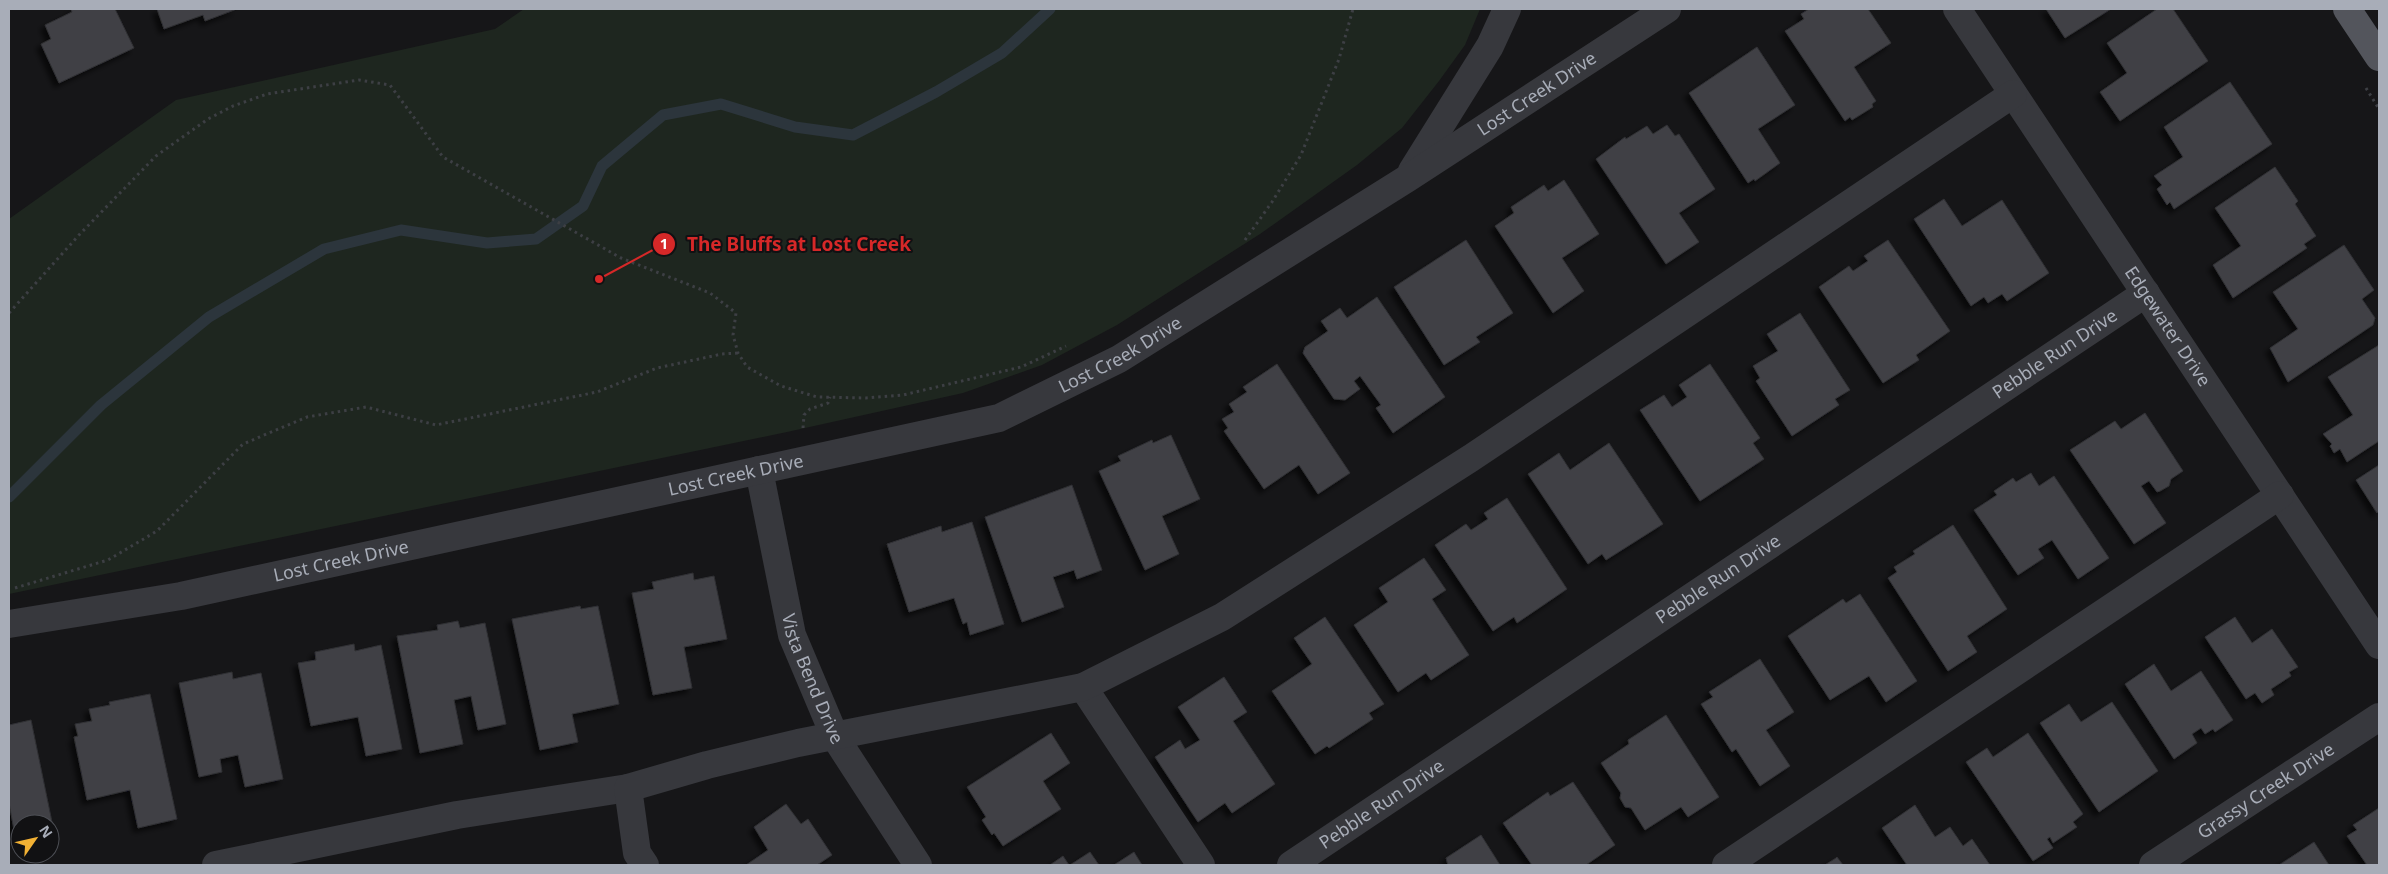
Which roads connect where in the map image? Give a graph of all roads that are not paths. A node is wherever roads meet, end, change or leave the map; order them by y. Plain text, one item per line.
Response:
1 (1508, 9) edge
2 (1666, 9) edge
3 (1957, 9) edge
4 (2347, 9) edge
5 (2379, 58) edge
6 (2013, 94) junction
7 (1408, 178) junction
8 (2146, 293) junction
9 (759, 470) junction
10 (2280, 495) junction
11 (9, 624) edge
12 (2379, 645) edge
13 (1082, 686) junction
14 (2379, 717) edge
15 (835, 737) junction
16 (628, 788) junction
17 (216, 865) edge
18 (645, 865) edge
19 (918, 865) edge
20 (1201, 865) edge
21 (1291, 865) edge
22 (1726, 865) edge
23 (2154, 865) edge

1 - 7 street, Lost Creek Drive
2 - 7 street, Lost Creek Drive
3 - 6 street, Edgewater Drive
4 - 5 main road
6 - 8 street, Edgewater Drive
6 - 13 street
7 - 9 street, Lost Creek Drive
8 - 10 street, Edgewater Drive
8 - 21 street, Pebble Run Drive
9 - 11 street, Lost Creek Drive
9 - 15 street, Vista Bend Drive
10 - 12 street, Edgewater Drive
10 - 22 street
13 - 15 street
13 - 20 street
14 - 23 street, Grassy Creek Drive
15 - 16 street
15 - 19 street, Vista Bend Drive
16 - 17 street
16 - 18 street

